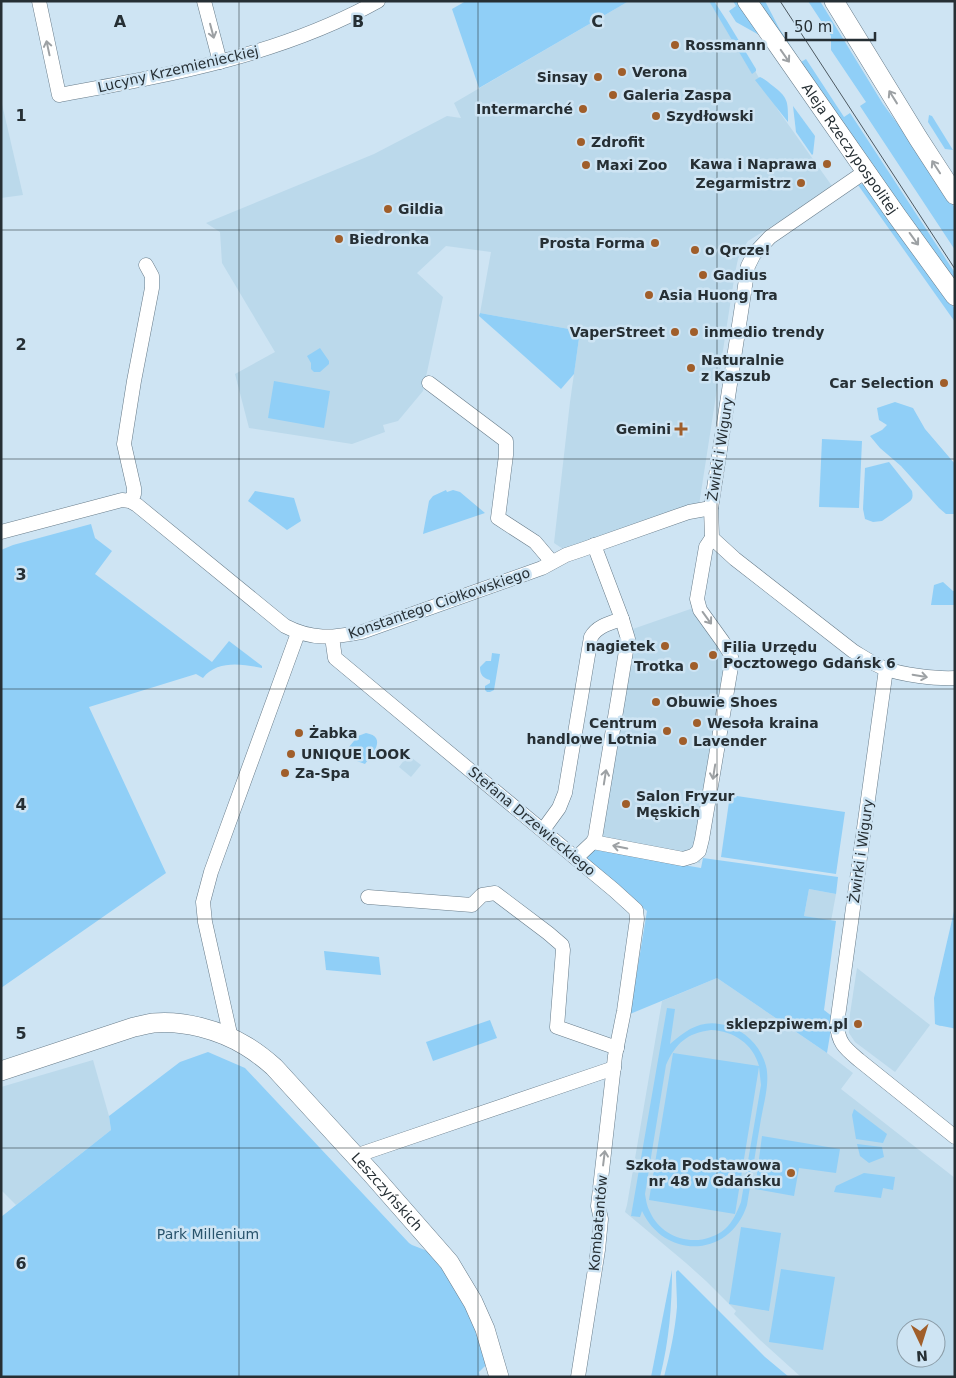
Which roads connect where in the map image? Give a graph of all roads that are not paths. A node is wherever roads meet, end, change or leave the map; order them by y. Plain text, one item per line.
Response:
1 (38, 1) edge
2 (204, 1) edge
3 (747, 1) edge
4 (834, 1) edge
5 (375, 2) edge
6 (220, 62) junction
7 (866, 171) junction
8 (955, 195) edge
9 (146, 265) dead end
10 (955, 296) edge
11 (429, 383) dead end
12 (130, 502) junction
13 (711, 508) junction
14 (1, 532) edge
15 (712, 538) junction
16 (594, 545) junction
17 (552, 562) junction
18 (622, 619) junction
19 (298, 633) junction
20 (332, 637) junction
21 (886, 669) junction
22 (955, 678) edge
23 (543, 830) junction
24 (593, 842) junction
25 (576, 858) junction
26 (368, 898) dead end
27 (231, 1038) junction
28 (617, 1048) junction
29 (614, 1068) junction
30 (1, 1071) edge
31 (955, 1137) edge
32 (355, 1156) junction
33 (499, 1377) edge
34 (578, 1377) edge

6 -> 1 street, Lucyny Krzemienieckiej
2 -> 6 street
3 -> 7 street, Aleja Rzeczypospolitej
8 -> 4 street
5 - 6 street, Lucyny Krzemienieckiej
7 -> 10 street, Aleja Rzeczypospolitej
7 - 13 street, Żwirki i Wigury
9 - 12 street
11 - 17 street, Konstantego Ciołkowskiego
12 - 14 street
12 - 19 street, Konstantego Ciołkowskiego
13 - 15 street, Żwirki i Wigury
13 - 16 street, Konstantego Ciołkowskiego
15 - 21 street
15 -> 24 street
16 - 17 street, Konstantego Ciołkowskiego
16 - 18 street
17 - 20 street, Konstantego Ciołkowskiego
18 - 23 street
24 -> 18 street
19 - 20 street, Konstantego Ciołkowskiego
19 - 27 street
20 - 23 street, Stefana Drzewieckiego
21 -> 22 street
21 - 31 street, Żwirki i Wigury
23 - 25 street, Stefana Drzewieckiego
24 - 25 street
25 - 28 street, Stefana Drzewieckiego
26 - 28 street
27 - 30 street, Leszczyńskich
27 - 32 street, Leszczyńskich
28 - 29 street, Stefana Drzewieckiego
29 - 32 street
34 -> 29 street, Kombatantów
32 - 33 street, Leszczyńskich

